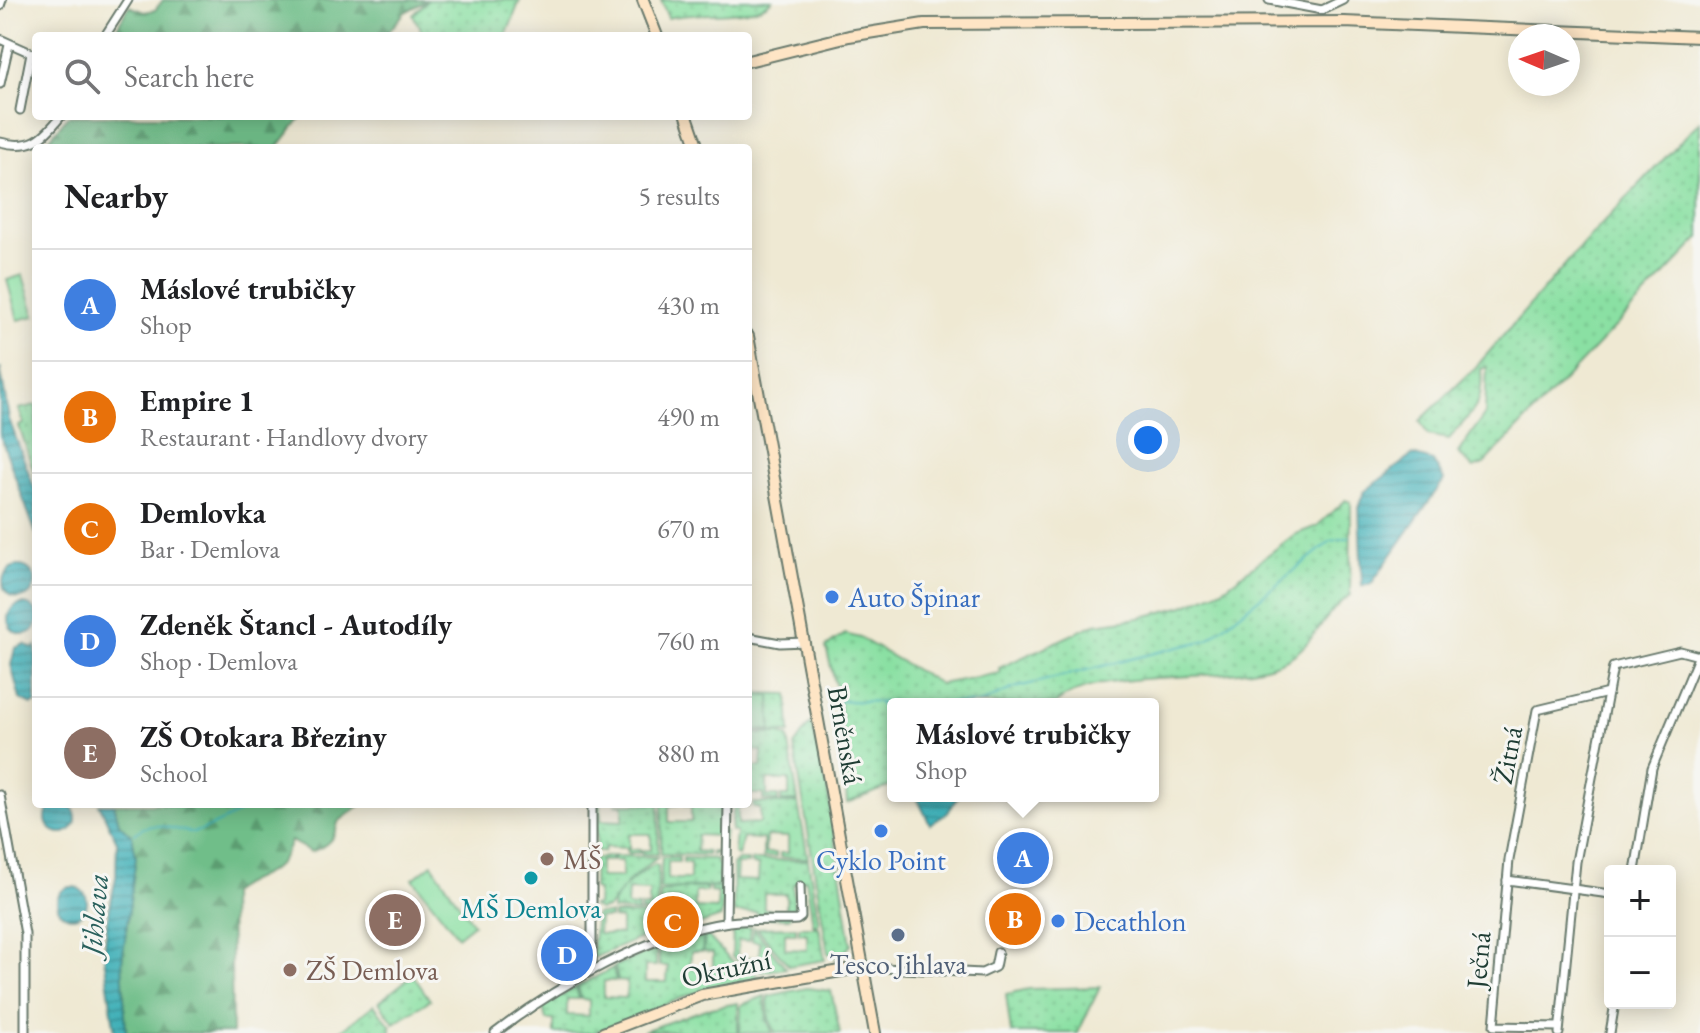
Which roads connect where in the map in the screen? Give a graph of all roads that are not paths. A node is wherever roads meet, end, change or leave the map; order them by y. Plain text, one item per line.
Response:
1 (2, 0) edge
2 (128, 0) edge
3 (643, 0) edge
4 (1269, 0) edge
5 (1343, 0) edge
6 (0, 6) edge
7 (108, 32) edge
8 (655, 32) edge
9 (1700, 37) edge
10 (0, 39) edge
11 (9, 45) junction
12 (752, 60) edge
13 (0, 84) edge
14 (20, 110) dead end
15 (57, 120) edge
16 (688, 120) edge
17 (0, 142) edge
18 (697, 144) edge
19 (752, 357) edge
20 (752, 638) edge
21 (805, 642) junction
22 (1699, 654) edge
23 (1608, 693) junction
24 (0, 795) edge
25 (592, 808) edge
26 (728, 808) edge
27 (1636, 865) edge
28 (1507, 880) junction
29 (800, 886) dead end
30 (1573, 888) junction
31 (1604, 893) edge
32 (726, 922) junction
33 (998, 952) dead end
34 (864, 967) junction
35 (592, 970) junction
36 (1614, 1009) edge
37 (1559, 1030) edge
38 (25, 1033) edge
39 (495, 1033) edge
40 (603, 1033) edge
41 (875, 1033) edge
42 (1610, 1033) edge

1 - 6 street
2 - 7 street
3 - 8 main road
4 - 5 street
9 - 12 main road
10 - 11 street
11 - 13 street
11 - 14 street
15 - 17 street
16 - 18 main road
19 - 21 main road, Brněnská
20 - 21 street
21 - 34 main road, Brněnská
22 - 23 street
22 - 27 street
23 - 28 street, Žitná
23 - 30 street
24 - 38 street
25 - 35 street
26 - 32 street
28 - 30 street
28 - 37 street, Ječná
29 - 32 street
30 - 31 street
30 - 37 street, Ječná
32 - 35 street
33 - 34 street
34 - 40 main road, Okružní
34 - 41 main road, Brněnská
35 - 39 street
36 - 42 street

